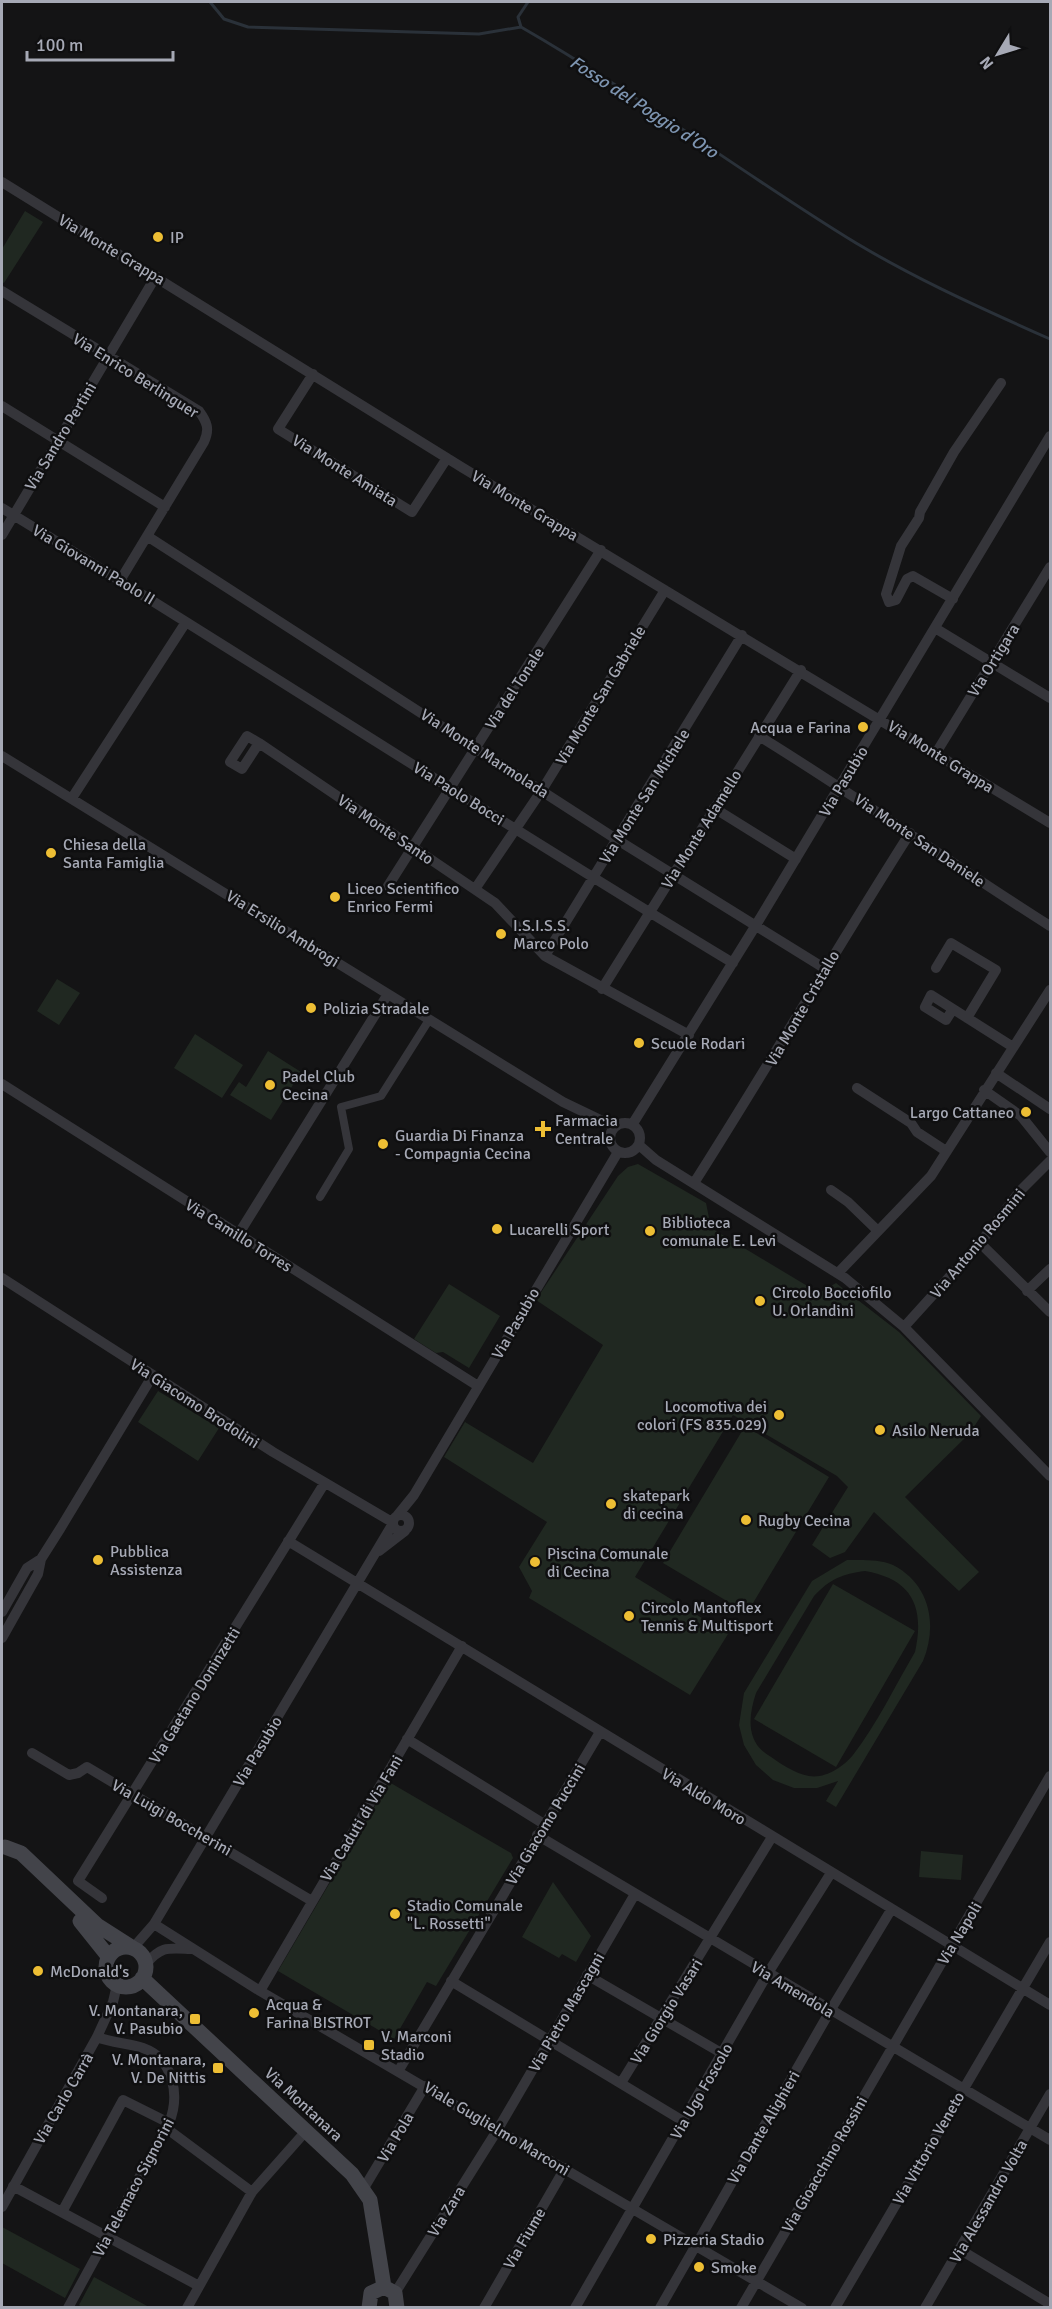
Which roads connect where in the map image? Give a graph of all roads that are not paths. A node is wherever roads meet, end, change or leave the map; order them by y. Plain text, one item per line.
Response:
1 (2, 183) edge
2 (156, 276) junction
3 (2, 291) edge
4 (107, 357) junction
5 (313, 374) junction
6 (1001, 383) dead end
7 (2, 406) edge
8 (1050, 436) edge
9 (58, 440) junction
10 (447, 458) junction
11 (165, 507) junction
12 (2, 508) edge
13 (13, 515) junction
14 (2, 535) edge
15 (147, 536) junction
16 (601, 550) junction
17 (1050, 567) edge
18 (121, 579) junction
19 (665, 590) junction
20 (953, 599) junction
21 (186, 622) junction
22 (935, 628) junction
23 (742, 635) junction
24 (991, 662) junction
25 (801, 670) junction
26 (1050, 698) edge
27 (881, 719) junction
28 (759, 736) junction
29 (259, 743) dead end
30 (475, 747) junction
31 (936, 753) junction
32 (2, 756) edge
33 (449, 786) junction
34 (840, 786) junction
35 (542, 790) junction
36 (72, 798) junction
37 (714, 808) junction
38 (1050, 823) edge
39 (514, 829) junction
40 (910, 832) junction
41 (616, 839) junction
42 (412, 847) junction
43 (796, 859) junction
44 (672, 875) junction
45 (593, 877) junction
46 (388, 886) dead end
47 (475, 889) junction
48 (649, 913) junction
49 (756, 925) junction
50 (1050, 926) edge
51 (545, 956) junction
52 (733, 963) junction
53 (824, 968) junction
54 (936, 968) dead end
55 (602, 989) junction
56 (1050, 990) edge
57 (388, 994) junction
58 (953, 1009) dead end
59 (967, 1018) junction
60 (429, 1020) junction
61 (689, 1035) junction
62 (1013, 1047) junction
63 (996, 1073) junction
64 (2, 1084) edge
65 (857, 1088) dead end
66 (984, 1090) junction
67 (1050, 1109) edge
68 (632, 1125) junction
69 (612, 1132) junction
70 (639, 1145) junction
71 (946, 1151) junction
72 (618, 1152) junction
73 (1050, 1152) edge
74 (1050, 1161) edge
75 (694, 1183) junction
76 (831, 1190) dead end
77 (320, 1197) dead end
78 (877, 1230) junction
79 (238, 1235) junction
80 (980, 1243) junction
81 (1050, 1269) edge
82 (838, 1273) junction
83 (2, 1278) edge
84 (1027, 1291) junction
85 (1050, 1312) edge
86 (904, 1327) junction
87 (153, 1375) junction
88 (478, 1386) junction
89 (1050, 1476) edge
90 (324, 1484) junction
91 (414, 1495) junction
92 (394, 1521) junction
93 (407, 1526) junction
94 (288, 1541) junction
95 (378, 1552) junction
96 (41, 1559) junction
97 (359, 1584) junction
98 (2, 1612) edge
99 (2, 1638) edge
100 (462, 1646) junction
101 (600, 1732) junction
102 (407, 1739) junction
103 (32, 1754) dead end
104 (1050, 1776) edge
105 (132, 1794) junction
106 (544, 1824) junction
107 (537, 1835) junction
108 (205, 1836) junction
109 (772, 1837) junction
110 (3, 1845) edge
111 (831, 1874) junction
112 (635, 1894) junction
113 (102, 1898) dead end
114 (312, 1901) junction
115 (891, 1910) junction
116 (154, 1924) junction
117 (711, 1939) junction
118 (1050, 1942) edge
119 (951, 1947) junction
120 (133, 1948) junction
121 (191, 1949) junction
122 (108, 1956) junction
123 (144, 1971) junction
124 (768, 1973) junction
125 (587, 1975) junction
126 (451, 1982) junction
127 (117, 1985) junction
128 (1023, 1989) junction
129 (260, 1991) junction
130 (1050, 2005) edge
131 (830, 2011) junction
132 (663, 2019) junction
133 (97, 2037) junction
134 (550, 2040) junction
135 (891, 2048) junction
136 (723, 2054) junction
137 (399, 2070) junction
138 (621, 2084) junction
139 (425, 2086) junction
140 (963, 2088) junction
141 (1050, 2094) edge
142 (683, 2121) junction
143 (167, 2125) junction
144 (1030, 2128) junction
145 (498, 2130) junction
146 (306, 2132) junction
147 (1050, 2140) edge
148 (565, 2168) junction
149 (13, 2186) junction
150 (364, 2188) junction
151 (252, 2192) junction
152 (2, 2207) edge
153 (633, 2208) junction
154 (62, 2212) junction
155 (106, 2236) junction
156 (696, 2244) junction
157 (959, 2249) junction
158 (756, 2280) junction
159 (199, 2286) junction
160 (392, 2296) edge
161 (1050, 2304) edge
162 (68, 2307) edge
163 (188, 2307) edge
164 (369, 2307) edge
165 (484, 2307) edge
166 (574, 2307) edge
167 (660, 2307) edge
168 (741, 2307) edge
169 (802, 2307) edge
170 (836, 2307) edge
171 (925, 2307) edge

1 - 2 street, Via Monte Grappa
2 - 4 street, Via Sandro Pertini
2 - 5 street, Via Monte Grappa
3 - 4 street, Via Enrico Berlinguer
4 - 9 street, Via Sandro Pertini
4 - 11 street, Via Enrico Berlinguer
5 - 10 street, Via Monte Grappa
5 - 10 street, Via Monte Amiata
6 - 20 street
7 - 9 street
8 - 20 street, Via Pasubio
9 - 11 street
9 - 13 street, Via Sandro Pertini
10 - 16 street, Via Monte Grappa
11 - 15 street, Via Enrico Berlinguer
12 - 13 street, Via Giovanni Paolo II
13 - 14 street, Via Sandro Pertini
13 - 18 street, Via Giovanni Paolo II
15 - 18 street, Via Enrico Berlinguer
15 - 30 street, Via Monte Marmolada
16 - 19 street, Via Monte Grappa
16 - 30 street, Via del Tonale
17 - 24 street, Via Ortigara
18 - 21 street, Via Giovanni Paolo II
19 - 23 street, Via Monte Grappa
19 - 35 street, Via Monte San Gabriele
20 - 22 street, Via Pasubio
21 - 33 street, Via Paolo Bocci
21 - 36 street
22 - 24 street
22 - 27 street, Via Pasubio
23 - 25 street, Via Monte Grappa
23 - 41 street, Via Monte San Michele
24 - 26 street
24 - 31 street, Via Ortigara
25 - 27 street, Via Monte Grappa
25 - 28 street, Via Monte Adamello
27 - 31 street, Via Monte Grappa
27 - 34 street, Via Pasubio
28 - 34 street, Via Monte San Daniele
28 - 37 street, Via Monte Adamello
29 - 42 street, Via Monte Santo
30 - 33 street, Via del Tonale
30 - 35 street, Via Monte Marmolada
31 - 38 street, Via Monte Grappa
32 - 36 street, Via Ersilio Ambrogi
33 - 39 street, Via Paolo Bocci
33 - 42 street, Via del Tonale
34 - 40 street, Via Monte San Daniele
34 - 43 street, Via Pasubio
35 - 39 street, Via Monte San Gabriele
35 - 41 street, Via Monte Marmolada
36 - 57 street, Via Ersilio Ambrogi
37 - 43 street
37 - 44 street, Via Monte Adamello
39 - 45 street, Via Paolo Bocci
39 - 47 street, Via Monte San Gabriele
40 - 50 street, Via Monte San Daniele
40 - 53 street, Via Monte Cristallo
41 - 44 street, Via Monte Marmolada
41 - 45 street, Via Monte San Michele
42 - 46 street, Via del Tonale
42 - 47 street, Via Monte Santo
43 - 49 street, Via Pasubio
44 - 48 street, Via Monte Adamello
44 - 49 street, Via Monte Marmolada
45 - 48 street, Via Paolo Bocci
45 - 51 street, Via Monte San Michele
47 - 51 street, Via Monte Santo
48 - 52 street, Via Paolo Bocci
48 - 55 street, Via Monte Adamello
49 - 52 street, Via Pasubio
49 - 53 street, Via Monte Marmolada
51 - 55 street, Via Monte Santo
52 - 61 street, Via Pasubio
53 - 75 street, Via Monte Cristallo
54 - 59 street
55 - 61 street, Via Monte Santo
56 - 62 street
57 - 60 street, Via Ersilio Ambrogi
57 - 79 street
58 - 59 street
59 - 62 street
60 - 69 street, Via Ersilio Ambrogi
60 - 77 street
61 - 68 street, Via Pasubio
62 - 63 street
63 - 66 street
63 - 67 street
64 - 79 street, Via Camillo Torres
65 - 71 street
66 - 71 street
66 - 73 street
68 - 69 street
68 - 70 street
69 - 72 street
70 - 72 street
70 - 75 street
71 - 78 street
72 - 88 street, Via Pasubio
74 - 80 street, Via Antonio Rosmini
75 - 82 street
76 - 78 street
78 - 82 street
79 - 88 street, Via Camillo Torres
80 - 84 street
80 - 86 street, Via Antonio Rosmini
81 - 84 street
82 - 86 street
83 - 87 street, Via Giacomo Brodolini
84 - 85 street
86 - 89 street
87 - 90 street, Via Giacomo Brodolini
87 - 96 street
88 - 91 street, Via Pasubio
90 - 92 street, Via Giacomo Brodolini
90 - 94 street, Via Gaetano Doninzetti
91 - 92 street, Via Pasubio
91 - 93 street, Via Pasubio
92 - 93 street
92 - 95 street, Via Pasubio
93 - 95 street, Via Pasubio
94 - 97 street, Via Aldo Moro
94 - 105 street, Via Gaetano Doninzetti
95 - 97 street, Via Pasubio
96 - 98 street
96 - 99 street
97 - 100 street, Via Aldo Moro
97 - 108 street, Via Pasubio
100 - 101 street, Via Aldo Moro
100 - 102 street, Via Caduti di Via Fani
101 - 106 street, Via Giacomo Puccini
101 - 109 street, Via Aldo Moro
102 - 106 street
102 - 114 street, Via Caduti di Via Fani
103 - 105 street, Via Luigi Boccherini
104 - 119 street, Via Napoli
105 - 108 street, Via Luigi Boccherini
105 - 113 street, Via Gaetano Doninzetti
106 - 107 street, Via Giacomo Puccini
107 - 112 street, Via Amendola
107 - 126 street, Via Giacomo Puccini
108 - 114 street, Via Luigi Boccherini
108 - 116 street, Via Pasubio
109 - 111 street, Via Aldo Moro
109 - 117 street, Via Giorgio Vasari
110 - 120 main road
110 - 122 main road
111 - 115 street, Via Aldo Moro
111 - 124 street, Via Ugo Foscolo
112 - 117 street, Via Amendola
112 - 125 street, Via Pietro Mascagni
114 - 129 street, Via Caduti di Via Fani
115 - 119 street, Via Aldo Moro
115 - 131 street, Via Dante Alighieri
116 - 120 street, Via Pasubio
116 - 121 street, Viale Guglielmo Marconi
117 - 124 street, Via Amendola
117 - 132 street, Via Giorgio Vasari
118 - 128 street, Via Vittorio Veneto
119 - 128 street, Via Aldo Moro
119 - 135 street, Via Napoli
120 - 122 main road
120 - 123 main road
121 - 123 street
121 - 129 street, Viale Guglielmo Marconi
122 - 127 main road
123 - 127 main road
123 - 146 main road, Via Montanara
124 - 131 street, Via Amendola
124 - 136 street, Via Ugo Foscolo
125 - 132 street
125 - 134 street, Via Pietro Mascagni
126 - 134 street
126 - 137 street, Via Giacomo Puccini
127 - 133 street, Via Carlo Carrà
128 - 130 street, Via Aldo Moro
128 - 140 street, Via Vittorio Veneto
129 - 137 street, Viale Guglielmo Marconi
131 - 135 street, Via Amendola
131 - 156 street, Via Dante Alighieri
132 - 136 street
132 - 138 street, Via Giorgio Vasari
133 - 143 street, Via Telemaco Signorini
133 - 149 street, Via Carlo Carrà
134 - 138 street
134 - 145 street, Via Pietro Mascagni
135 - 140 street, Via Amendola
135 - 158 street, Via Gioacchino Rossini
136 - 142 street, Via Ugo Foscolo
137 - 139 street, Viale Guglielmo Marconi
138 - 142 street
139 - 145 street, Viale Guglielmo Marconi
139 - 150 street, Via Pola
140 - 144 street, Via Amendola
140 - 170 street, Via Vittorio Veneto
141 - 144 street, Via Alessandro Volta
142 - 153 street, Via Ugo Foscolo
143 - 151 street
143 - 154 street
143 - 155 street, Via Telemaco Signorini
144 - 147 street, Via Amendola
144 - 157 street, Via Alessandro Volta
145 - 148 street, Viale Guglielmo Marconi
145 - 160 street, Via Zara
146 - 150 main road, Via Montanara
146 - 151 street
148 - 153 street, Viale Guglielmo Marconi
148 - 165 street, Via Fiume
149 - 152 street, Via Carlo Carrà
149 - 154 street
150 - 160 main road, Via Montanara
151 - 159 street
153 - 156 street, Viale Guglielmo Marconi
153 - 166 street, Via Ugo Foscolo
154 - 155 street
155 - 159 street
155 - 162 street, Via Telemaco Signorini
156 - 158 street, Viale Guglielmo Marconi
156 - 167 street, Via Dante Alighieri
157 - 161 street
157 - 171 street, Via Alessandro Volta
158 - 168 street, Via Gioacchino Rossini
158 - 169 street, Viale Guglielmo Marconi
159 - 163 street
160 - 164 main road

